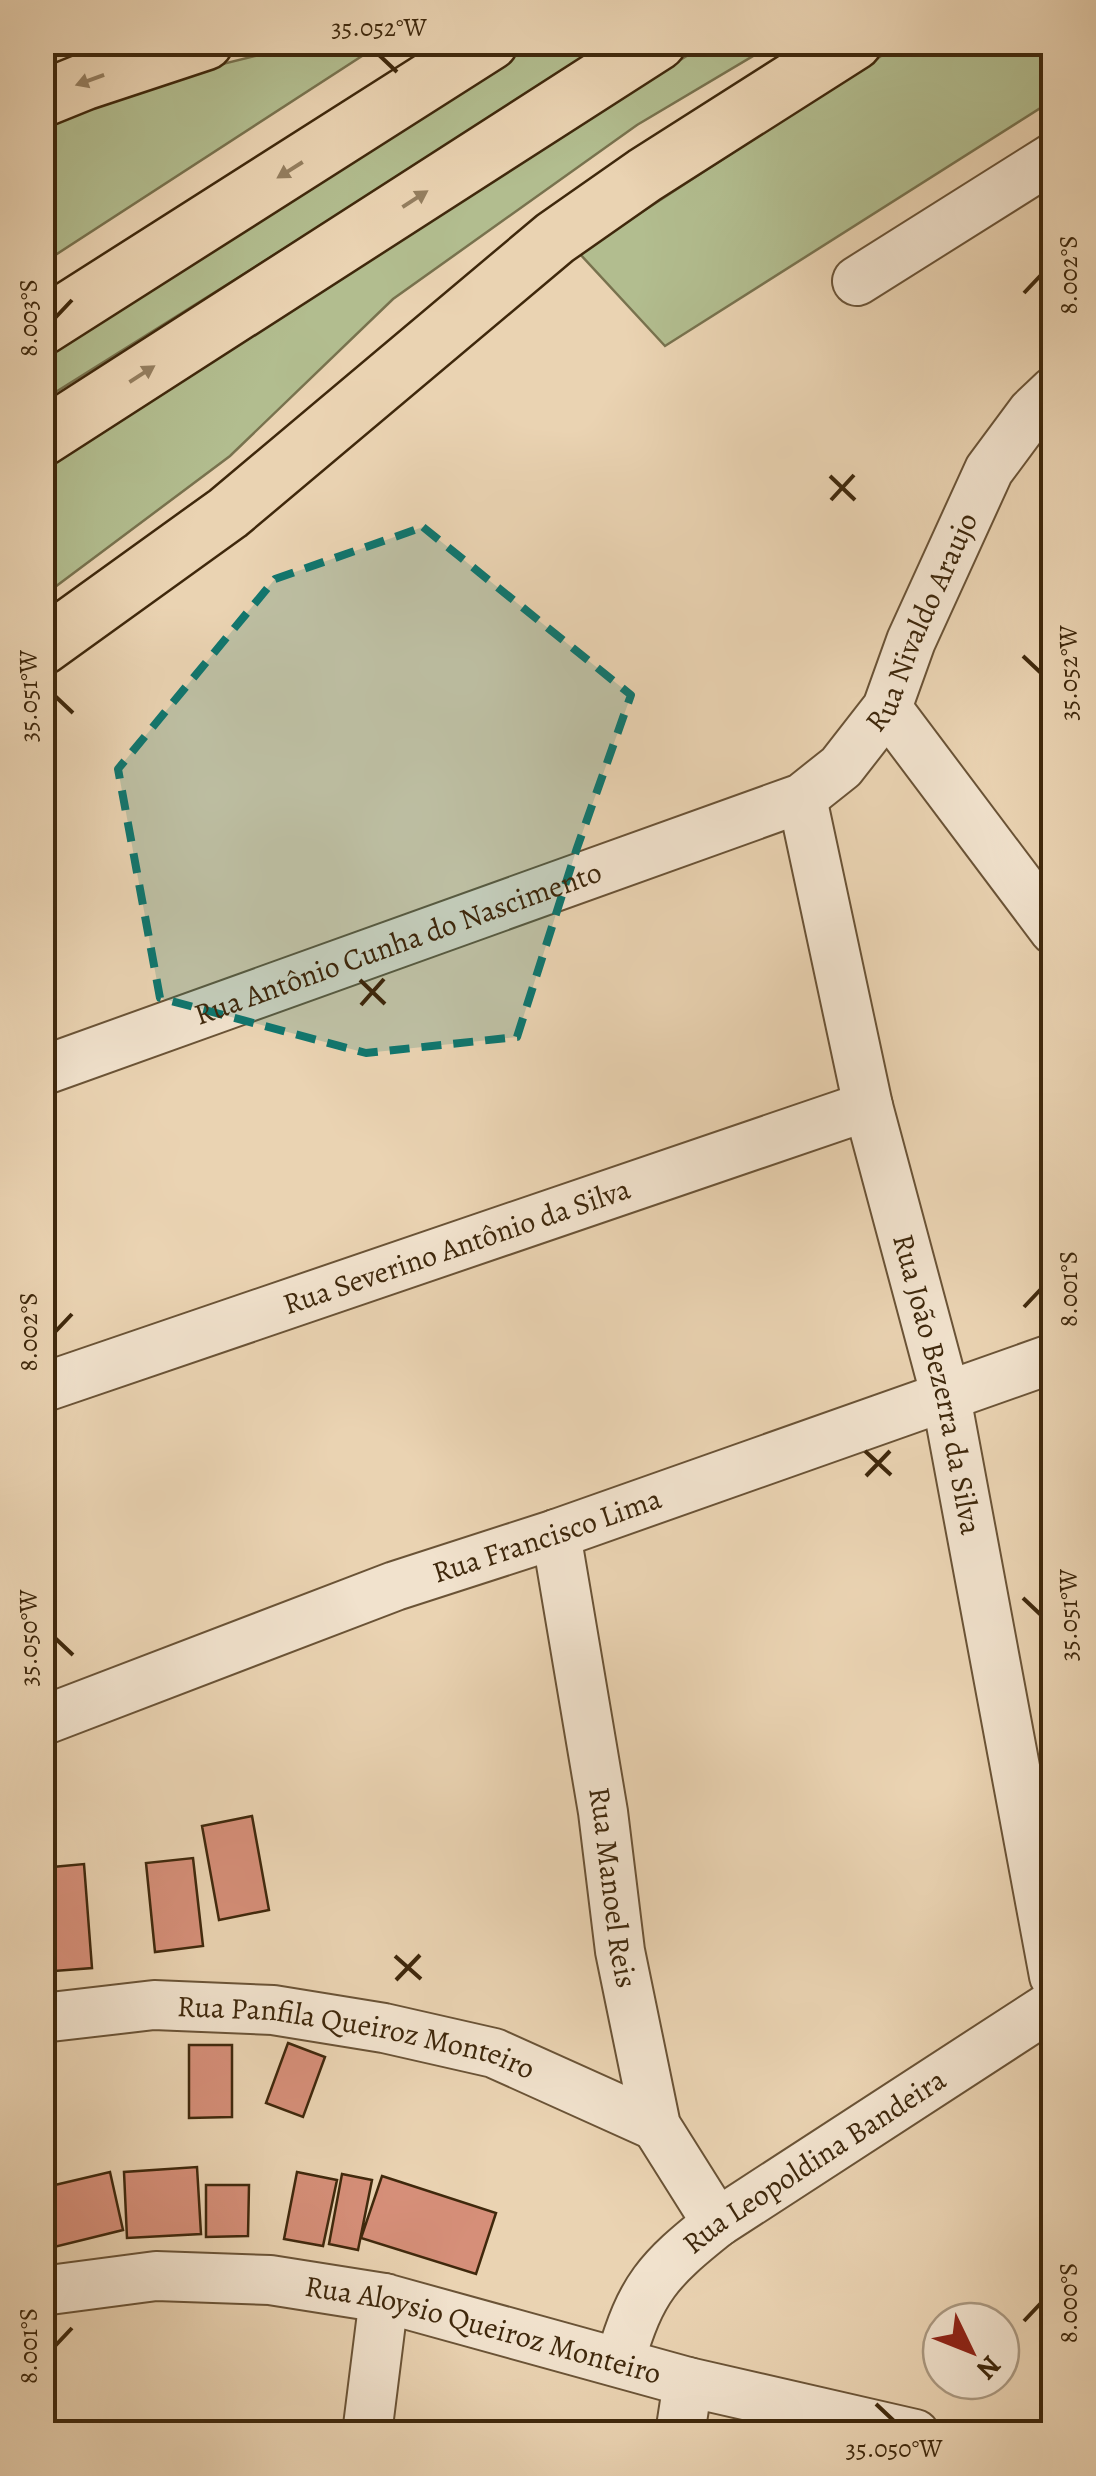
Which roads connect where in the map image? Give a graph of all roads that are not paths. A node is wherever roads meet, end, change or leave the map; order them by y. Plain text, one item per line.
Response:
1 (205, 42) edge
2 (490, 42) edge
3 (658, 42) edge
4 (854, 42) edge
5 (42, 99) edge
6 (1054, 157) edge
7 (858, 281) dead end
8 (42, 326) edge
9 (1054, 391) edge
10 (51, 432) edge
11 (42, 647) edge
12 (887, 708) junction
13 (802, 798) junction
14 (754, 816) joint
15 (1054, 930) edge
16 (42, 1072) edge
17 (868, 1106) junction
18 (1054, 1358) edge
19 (42, 1388) edge
20 (946, 1397) junction
21 (556, 1534) junction
22 (42, 1722) edge
23 (1054, 1976) edge
24 (1054, 2004) edge
25 (42, 2018) edge
26 (656, 2126) junction
27 (717, 2224) junction
28 (42, 2291) edge
29 (384, 2298) junction
30 (620, 2362) junction
31 (688, 2382) junction
32 (366, 2434) edge
33 (680, 2434) edge
34 (914, 2434) edge

1 -> 5 highway
2 -> 8 highway
10 -> 3 highway
4 - 11 highway
6 - 7 street
9 - 12 street, Rua Nivaldo Araujo
12 - 13 street, Rua Nivaldo Araujo
12 - 15 street
13 - 14 street, Rua Nivaldo Araujo
13 - 17 street, Rua João Bezerra da Silva
14 - 16 street, Rua Antônio Cunha do Nascimento
17 - 19 street, Rua Severino Antônio da Silva
17 - 20 street, Rua João Bezerra da Silva
18 - 20 street, Rua Francisco Lima
20 - 21 street, Rua Francisco Lima
20 - 23 street, Rua João Bezerra da Silva
21 - 22 street, Rua Francisco Lima
21 - 26 street, Rua Manoel Reis
24 - 27 street, Rua Leopoldina Bandeira
25 - 26 street, Rua Panfila Queiroz Monteiro
26 - 27 street, Rua Manoel Reis
27 - 30 street, Rua Leopoldina Bandeira
28 - 29 street, Rua Aloysio Queiroz Monteiro
29 - 30 street, Rua Aloysio Queiroz Monteiro
29 - 32 street
30 - 31 street, Rua Aloysio Queiroz Monteiro
31 - 33 street
31 - 34 street, Rua Aloysio Queiroz Monteiro

